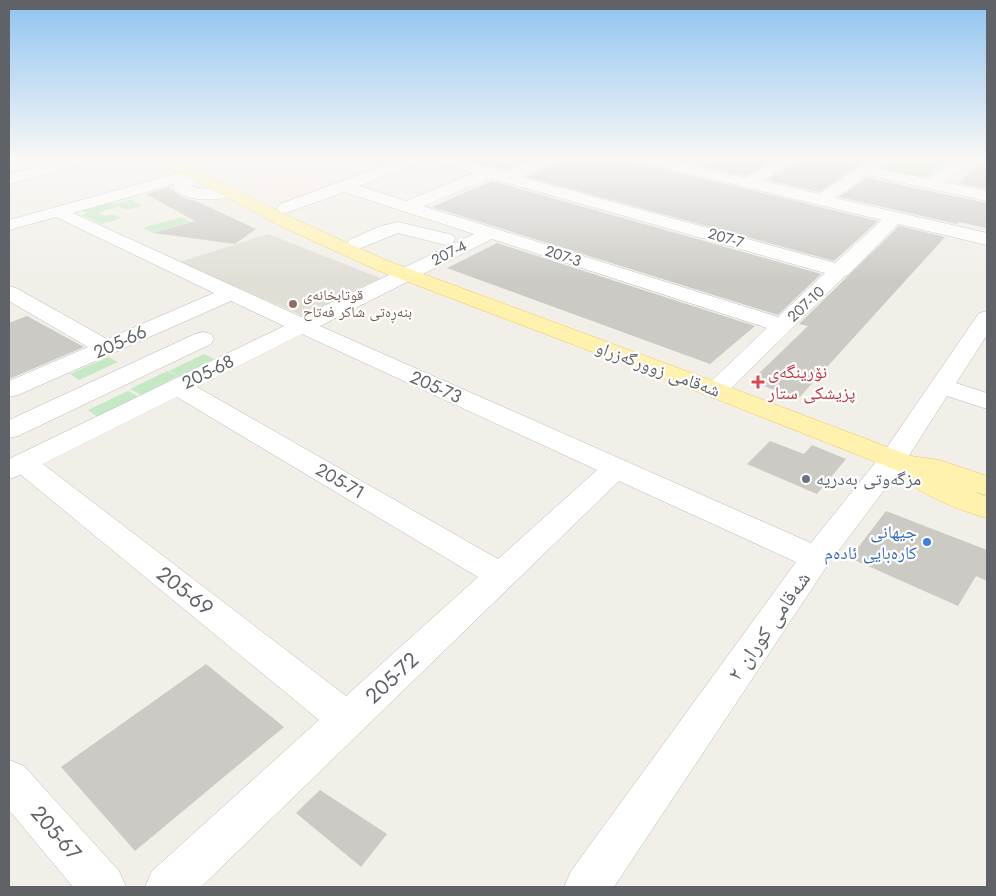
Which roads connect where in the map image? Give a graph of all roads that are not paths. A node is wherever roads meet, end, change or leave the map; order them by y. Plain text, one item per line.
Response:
1 (96, 200) edge
2 (245, 200) edge
3 (266, 200) edge
4 (307, 200) edge
5 (388, 200) edge
6 (420, 200) edge
7 (589, 200) edge
8 (822, 200) edge
9 (408, 206) junction
10 (286, 208) junction
11 (58, 212) junction
12 (895, 218) junction
13 (9, 225) edge
14 (490, 233) junction
15 (446, 239) dead end
16 (987, 239) edge
17 (356, 244) junction
18 (842, 271) junction
19 (408, 274) junction
20 (9, 292) edge
21 (231, 293) junction
22 (302, 326) junction
23 (783, 326) junction
24 (983, 330) edge
25 (203, 339) dead end
26 (106, 348) junction
27 (940, 386) junction
28 (178, 387) junction
29 (9, 390) edge
30 (715, 390) junction
31 (987, 401) edge
32 (9, 430) edge
33 (900, 462) junction
34 (16, 467) edge
35 (616, 468) junction
36 (987, 486) edge
37 (987, 508) edge
38 (816, 558) junction
39 (501, 575) junction
40 (347, 720) junction
41 (9, 779) edge
42 (103, 887) edge
43 (168, 887) edge
44 (587, 887) edge

1 - 11 street
2 - 19 main road, شەقامی زوورگەزراو
3 - 10 main road, شەقامی زوورگەزراو
4 - 10 street
5 - 9 street, 207-3
6 - 9 street
7 - 18 street, 207-7
8 - 12 street
9 - 14 street, 207-3
10 - 17 main road, شەقامی زوورگەزراو
11 - 13 street
11 - 21 street, 205-73
12 - 16 street
12 - 18 street, 207-10
14 - 19 street, 207-4
14 - 23 street, 207-3
15 - 17 street
17 - 19 main road, شەقامی زوورگەزراو
18 - 23 street, 207-10
19 - 22 street, 205-68
19 - 30 main road, شەقامی زوورگەزراو
20 - 26 street
21 - 22 street, 205-73
21 - 26 street, 205-66
22 - 28 street, 205-68
22 - 35 street, 205-73
23 - 30 street, 207-10
24 - 27 street, شەقامی کوران ٢
25 - 32 street
26 - 29 street, 205-66
27 - 31 street
27 - 33 street, شەقامی کوران ٢
28 - 34 street, 205-68
28 - 39 street, 205-71
30 - 33 main road, شەقامی زوورگەزراو
33 - 36 main road, شەقامی زوورگەزراو
33 - 37 main road, شەقامی زوورگەزراو
33 - 38 street, شەقامی کوران ٢
34 - 40 street, 205-69
35 - 38 street, 205-73
35 - 39 street, 205-72
38 - 44 street, شەقامی کوران ٢
39 - 40 street, 205-72
40 - 43 street, 205-72
41 - 42 street, 205-67

